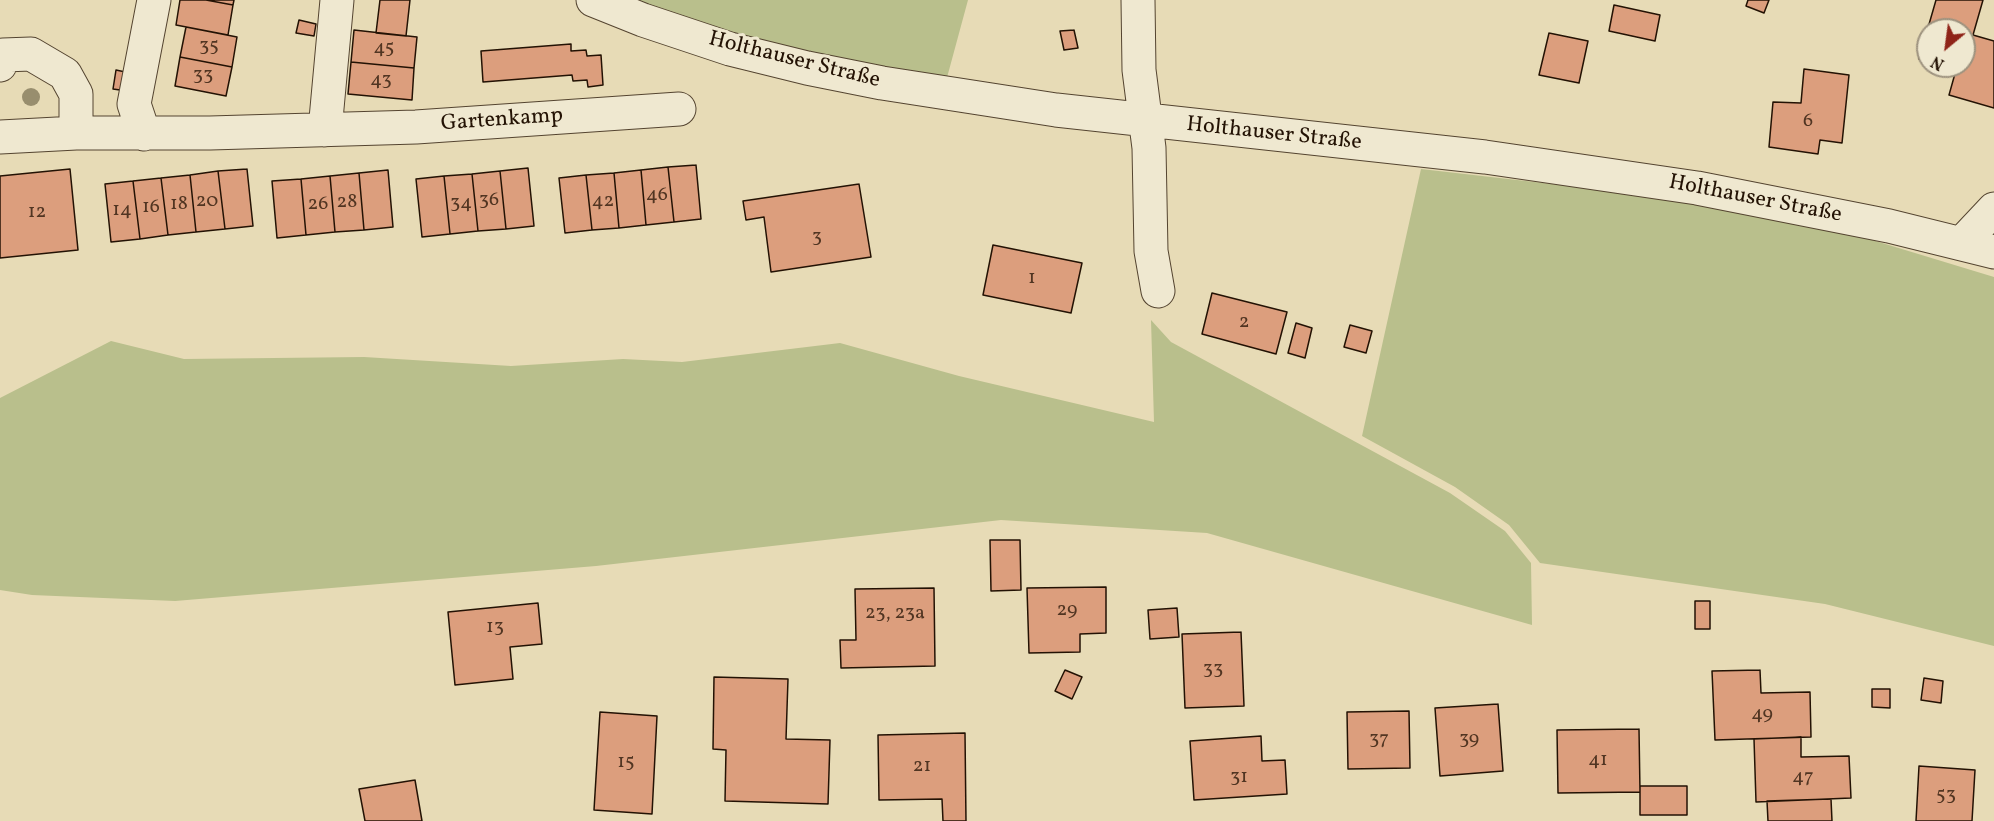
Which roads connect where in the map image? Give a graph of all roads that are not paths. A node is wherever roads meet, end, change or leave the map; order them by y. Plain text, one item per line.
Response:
1 (154, 0) edge
2 (337, 0) edge
3 (593, 0) edge
4 (1138, 0) edge
5 (1, 55) edge
6 (679, 109) dead end
7 (1145, 121) junction
8 (325, 130) junction
9 (76, 133) junction
10 (144, 134) junction
11 (0, 137) edge
12 (1994, 209) edge
13 (1962, 243) junction
14 (1994, 252) edge
15 (1158, 291) dead end

1 - 10 street
2 - 8 street
3 - 7 street, Holthauser Straße
4 - 7 street
5 - 9 street
6 - 8 street, Gartenkamp
7 - 13 street, Holthauser Straße
7 - 15 street
8 - 10 street, Gartenkamp
9 - 10 street, Gartenkamp
9 - 11 street, Gartenkamp
12 - 13 street
13 - 14 street, Holthauser Straße

